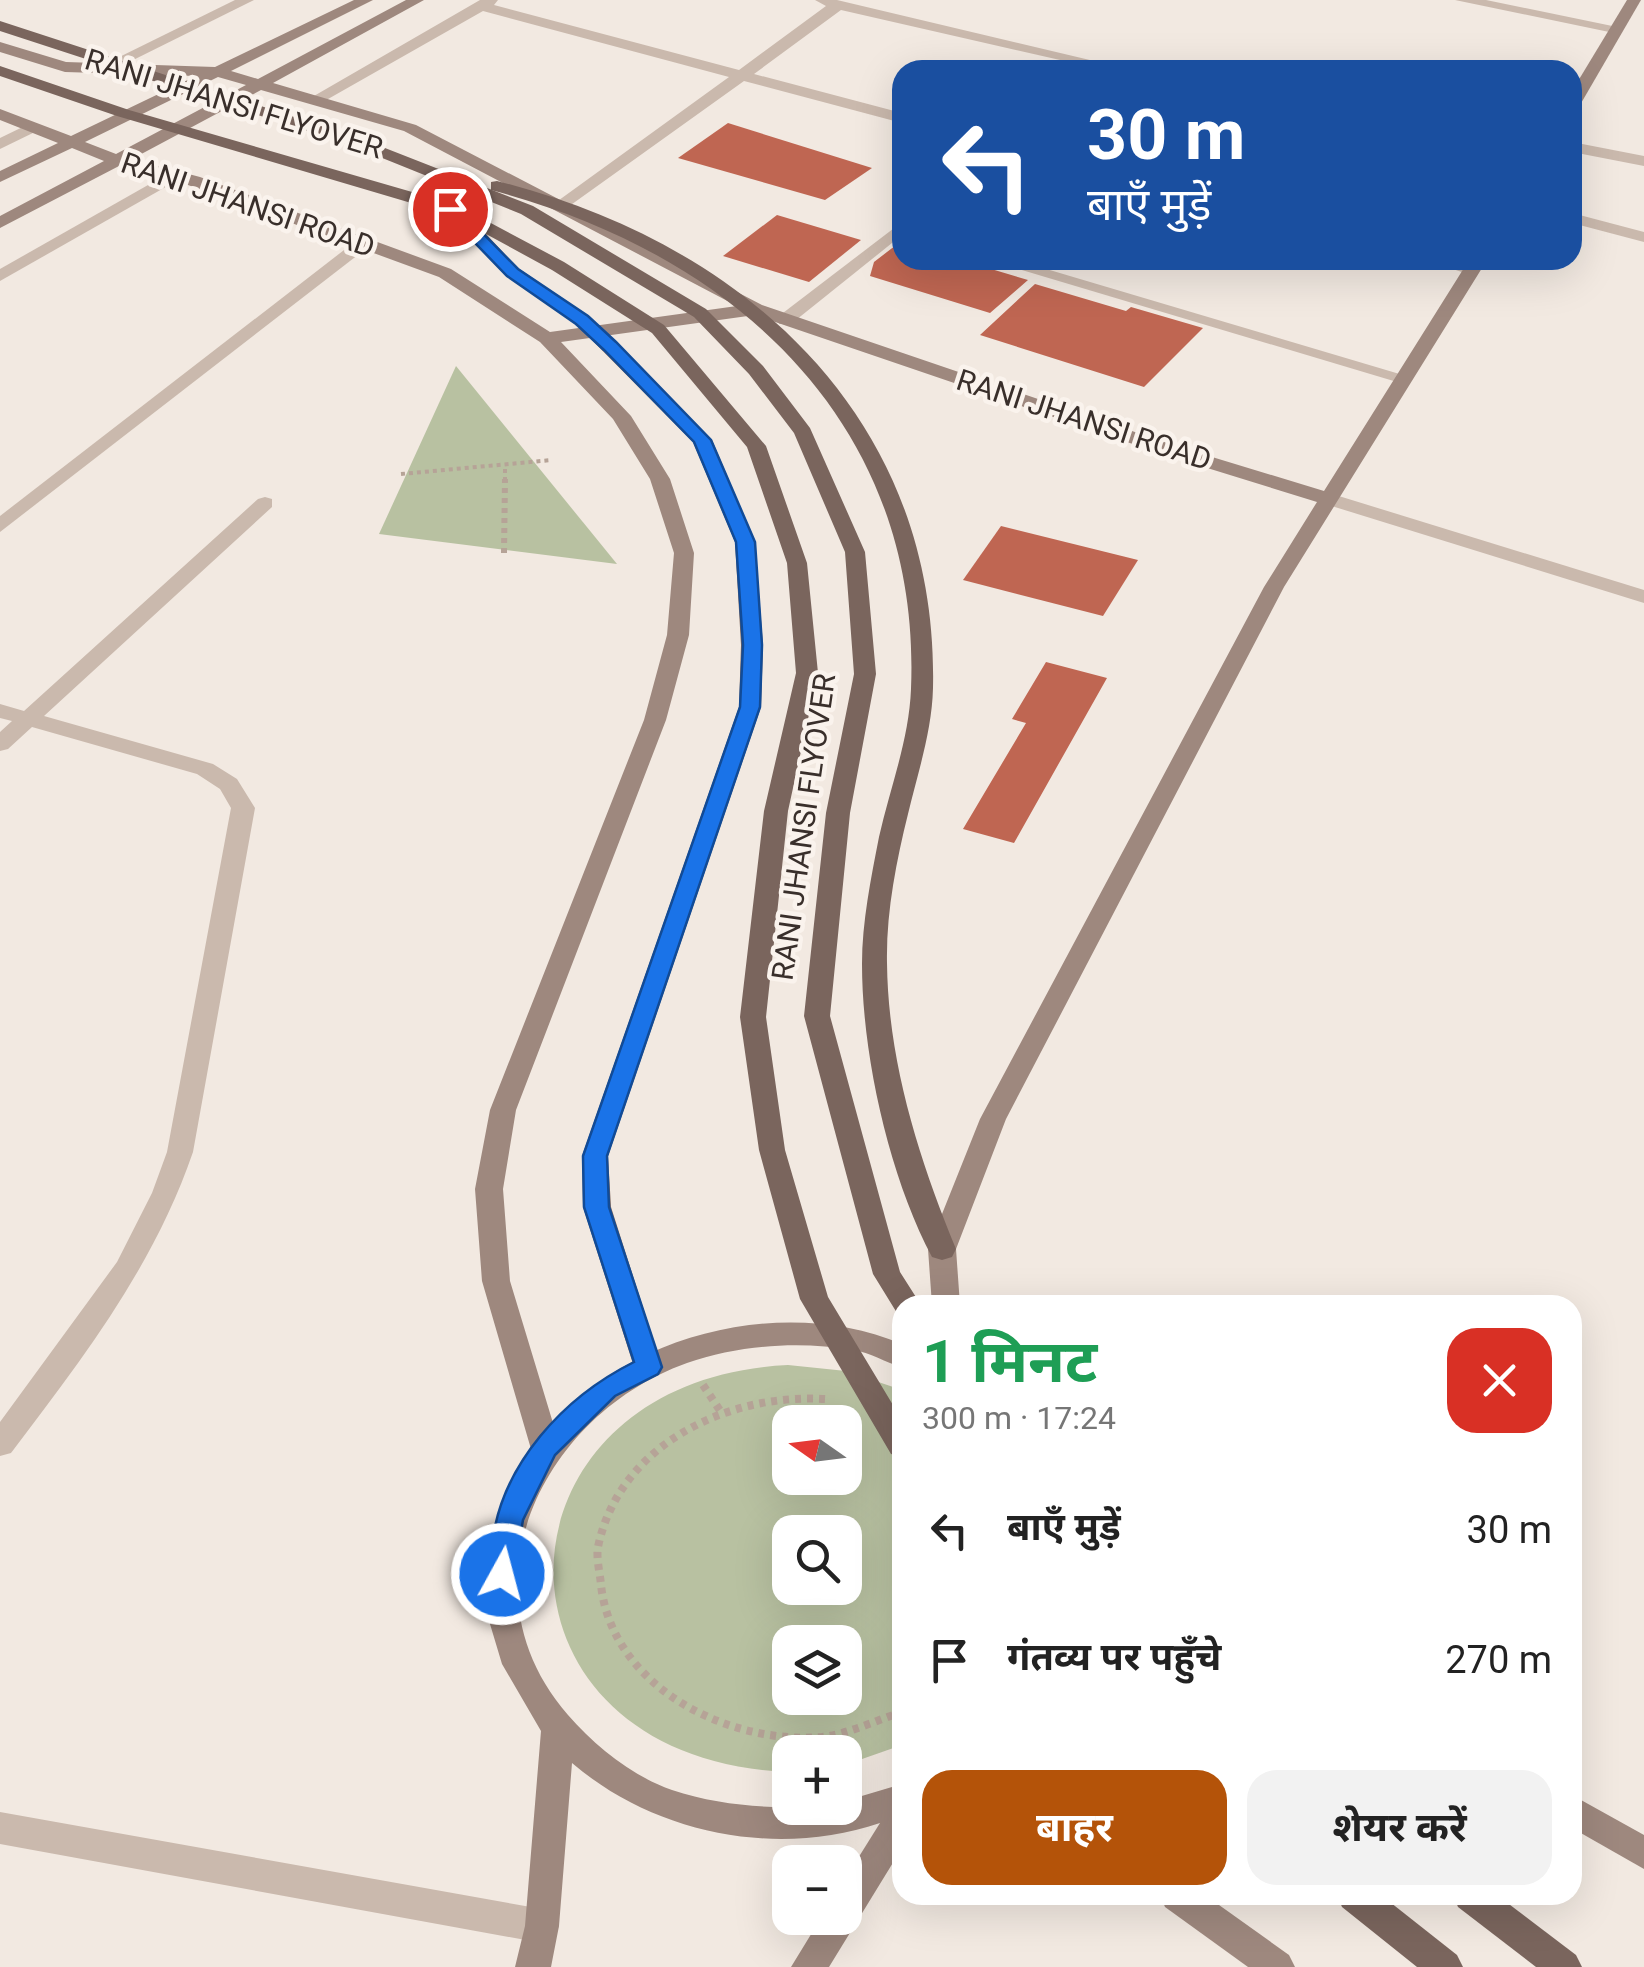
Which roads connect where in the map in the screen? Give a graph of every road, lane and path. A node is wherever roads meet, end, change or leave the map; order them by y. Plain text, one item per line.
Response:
1 (247, 0) edge
2 (366, 0) edge
3 (418, 0) edge
4 (817, 0) edge
5 (1462, 0) edge
6 (1634, 0) edge
7 (486, 3) edge
8 (838, 5) junction
9 (0, 26) edge
10 (1614, 28) junction
11 (0, 47) edge
12 (1063, 60) edge
13 (103, 69) junction
14 (0, 71) edge
15 (217, 72) junction
16 (744, 77) junction
17 (258, 83) junction
18 (1582, 87) edge
19 (315, 100) junction
20 (0, 114) edge
21 (892, 115) edge
22 (33, 127) junction
23 (67, 142) junction
24 (0, 144) edge
25 (1582, 149) edge
26 (116, 160) junction
27 (1644, 160) edge
28 (177, 176) junction
29 (0, 177) edge
30 (448, 177) junction
31 (561, 207) junction
32 (450, 209) junction
33 (1582, 221) edge
34 (0, 223) edge
35 (892, 237) edge
36 (1644, 238) edge
37 (363, 244) junction
38 (1031, 270) edge
39 (1472, 270) edge
40 (0, 276) edge
41 (756, 309) junction
42 (785, 320) junction
43 (547, 338) junction
44 (1404, 378) junction
45 (552, 460) dead end
46 (505, 464) junction
47 (401, 474) dead end
48 (1329, 500) junction
49 (265, 503) dead end
50 (0, 526) edge
51 (504, 552) dead end
52 (1644, 597) edge
53 (0, 710) edge
54 (32, 718) junction
55 (0, 744) edge
56 (942, 1249) junction
57 (901, 1295) edge
58 (945, 1295) edge
59 (892, 1352) edge
60 (648, 1367) junction
61 (840, 1402) dead end
62 (892, 1428) edge
63 (0, 1444) edge
64 (545, 1447) junction
65 (892, 1716) edge
66 (558, 1726) junction
67 (892, 1803) edge
68 (1582, 1816) edge
69 (0, 1828) edge
70 (892, 1834) edge
71 (1644, 1854) edge
72 (862, 1883) edge
73 (1192, 1905) edge
74 (1367, 1905) edge
75 (1483, 1905) edge
76 (542, 1926) junction
77 (829, 1935) edge
78 (533, 1967) edge
79 (809, 1967) edge
80 (1277, 1967) edge
81 (1445, 1967) edge
82 (1564, 1967) edge

1 - 13 street
2 - 15 main road
3 - 17 main road
4 - 8 street
5 - 10 street
6 - 10 main road
7 - 16 street
7 - 19 street
8 - 12 street
8 - 16 street
9 - 30 main road, RANI JHANSI FLYOVER
10 - 18 main road
11 - 13 main road, RANI JHANSI ROAD
13 - 15 main road, RANI JHANSI ROAD
14 - 32 main road, RANI JHANSI FLYOVER
15 - 17 main road, RANI JHANSI ROAD
15 - 23 main road
16 - 21 street
16 - 31 street
17 - 19 main road, RANI JHANSI ROAD
17 - 26 main road
19 - 31 main road, RANI JHANSI ROAD
20 - 22 main road, RANI JHANSI ROAD
22 - 23 main road, RANI JHANSI ROAD
22 - 24 street
23 - 26 main road, RANI JHANSI ROAD
23 - 29 main road
25 - 27 street
26 - 28 main road, RANI JHANSI ROAD
26 - 34 main road
28 - 37 main road, RANI JHANSI ROAD
28 - 40 street
30 - 56 main road
30 - 57 main road, RANI JHANSI FLYOVER
31 - 41 main road, RANI JHANSI ROAD
32 - 60 main road
32 - 62 main road, RANI JHANSI FLYOVER
33 - 36 street
35 - 42 street
37 - 43 main road, RANI JHANSI ROAD
37 - 50 street
38 - 44 street
39 - 44 main road
41 - 42 main road, RANI JHANSI ROAD
41 - 43 main road
42 - 48 main road, RANI JHANSI ROAD
43 - 64 main road, RANI JHANSI ROAD
44 - 48 main road
45 - 46 path
46 - 47 path
46 - 51 path
48 - 52 street
48 - 56 main road
49 - 54 street
53 - 54 street
54 - 55 street
54 - 63 street
56 - 58 main road
59 - 60 main road
60 - 64 main road
61 - 65 path
64 - 66 main road
66 - 67 main road
66 - 76 main road
68 - 71 main road
69 - 76 street
70 - 72 main road
73 - 80 main road
74 - 81 main road
75 - 82 main road
76 - 78 main road
77 - 79 main road

